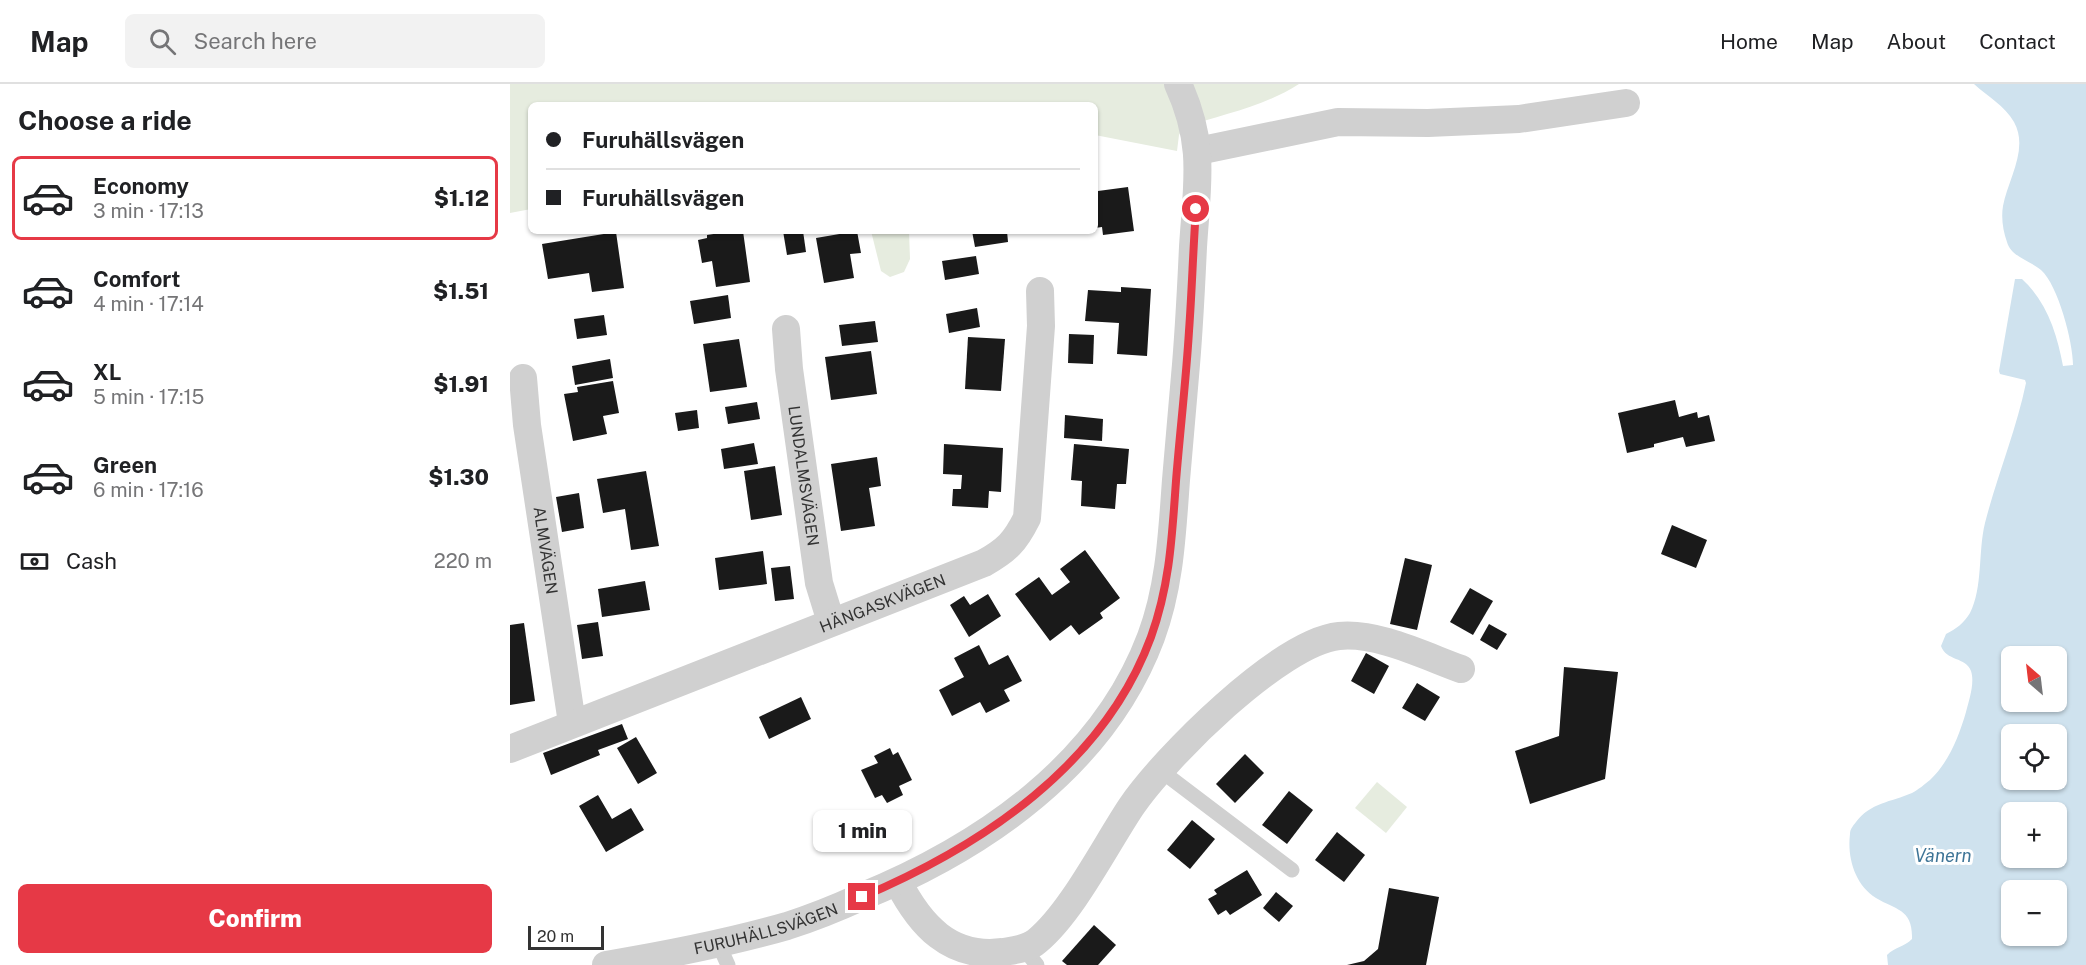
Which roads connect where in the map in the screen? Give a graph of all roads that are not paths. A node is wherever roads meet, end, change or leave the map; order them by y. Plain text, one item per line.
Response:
1 (1178, 84) edge
2 (1626, 103) dead end
3 (1198, 151) junction
4 (1040, 291) dead end
5 (786, 329) dead end
6 (523, 378) dead end
7 (831, 622) junction
8 (1461, 669) dead end
9 (572, 723) junction
10 (510, 748) edge
11 (1160, 770) junction
12 (1292, 870) dead end
13 (898, 882) junction
14 (723, 954) edge
15 (1030, 957) edge
16 (606, 965) edge

1 - 3 street, FURUHÄLLSVÄGEN
2 - 3 street
3 - 13 street, FURUHÄLLSVÄGEN
4 - 7 street, HÄNGASKVÄGEN
5 - 7 street, LUNDALMSVÄGEN
6 - 9 street, ALMVÄGEN
7 - 9 street, HÄNGASKVÄGEN
8 - 11 street
9 - 10 street, HÄNGASKVÄGEN
11 - 12 lane
11 - 15 street
13 - 14 street, FURUHÄLLSVÄGEN
13 - 15 street
14 - 16 street, FURUHÄLLSVÄGEN

